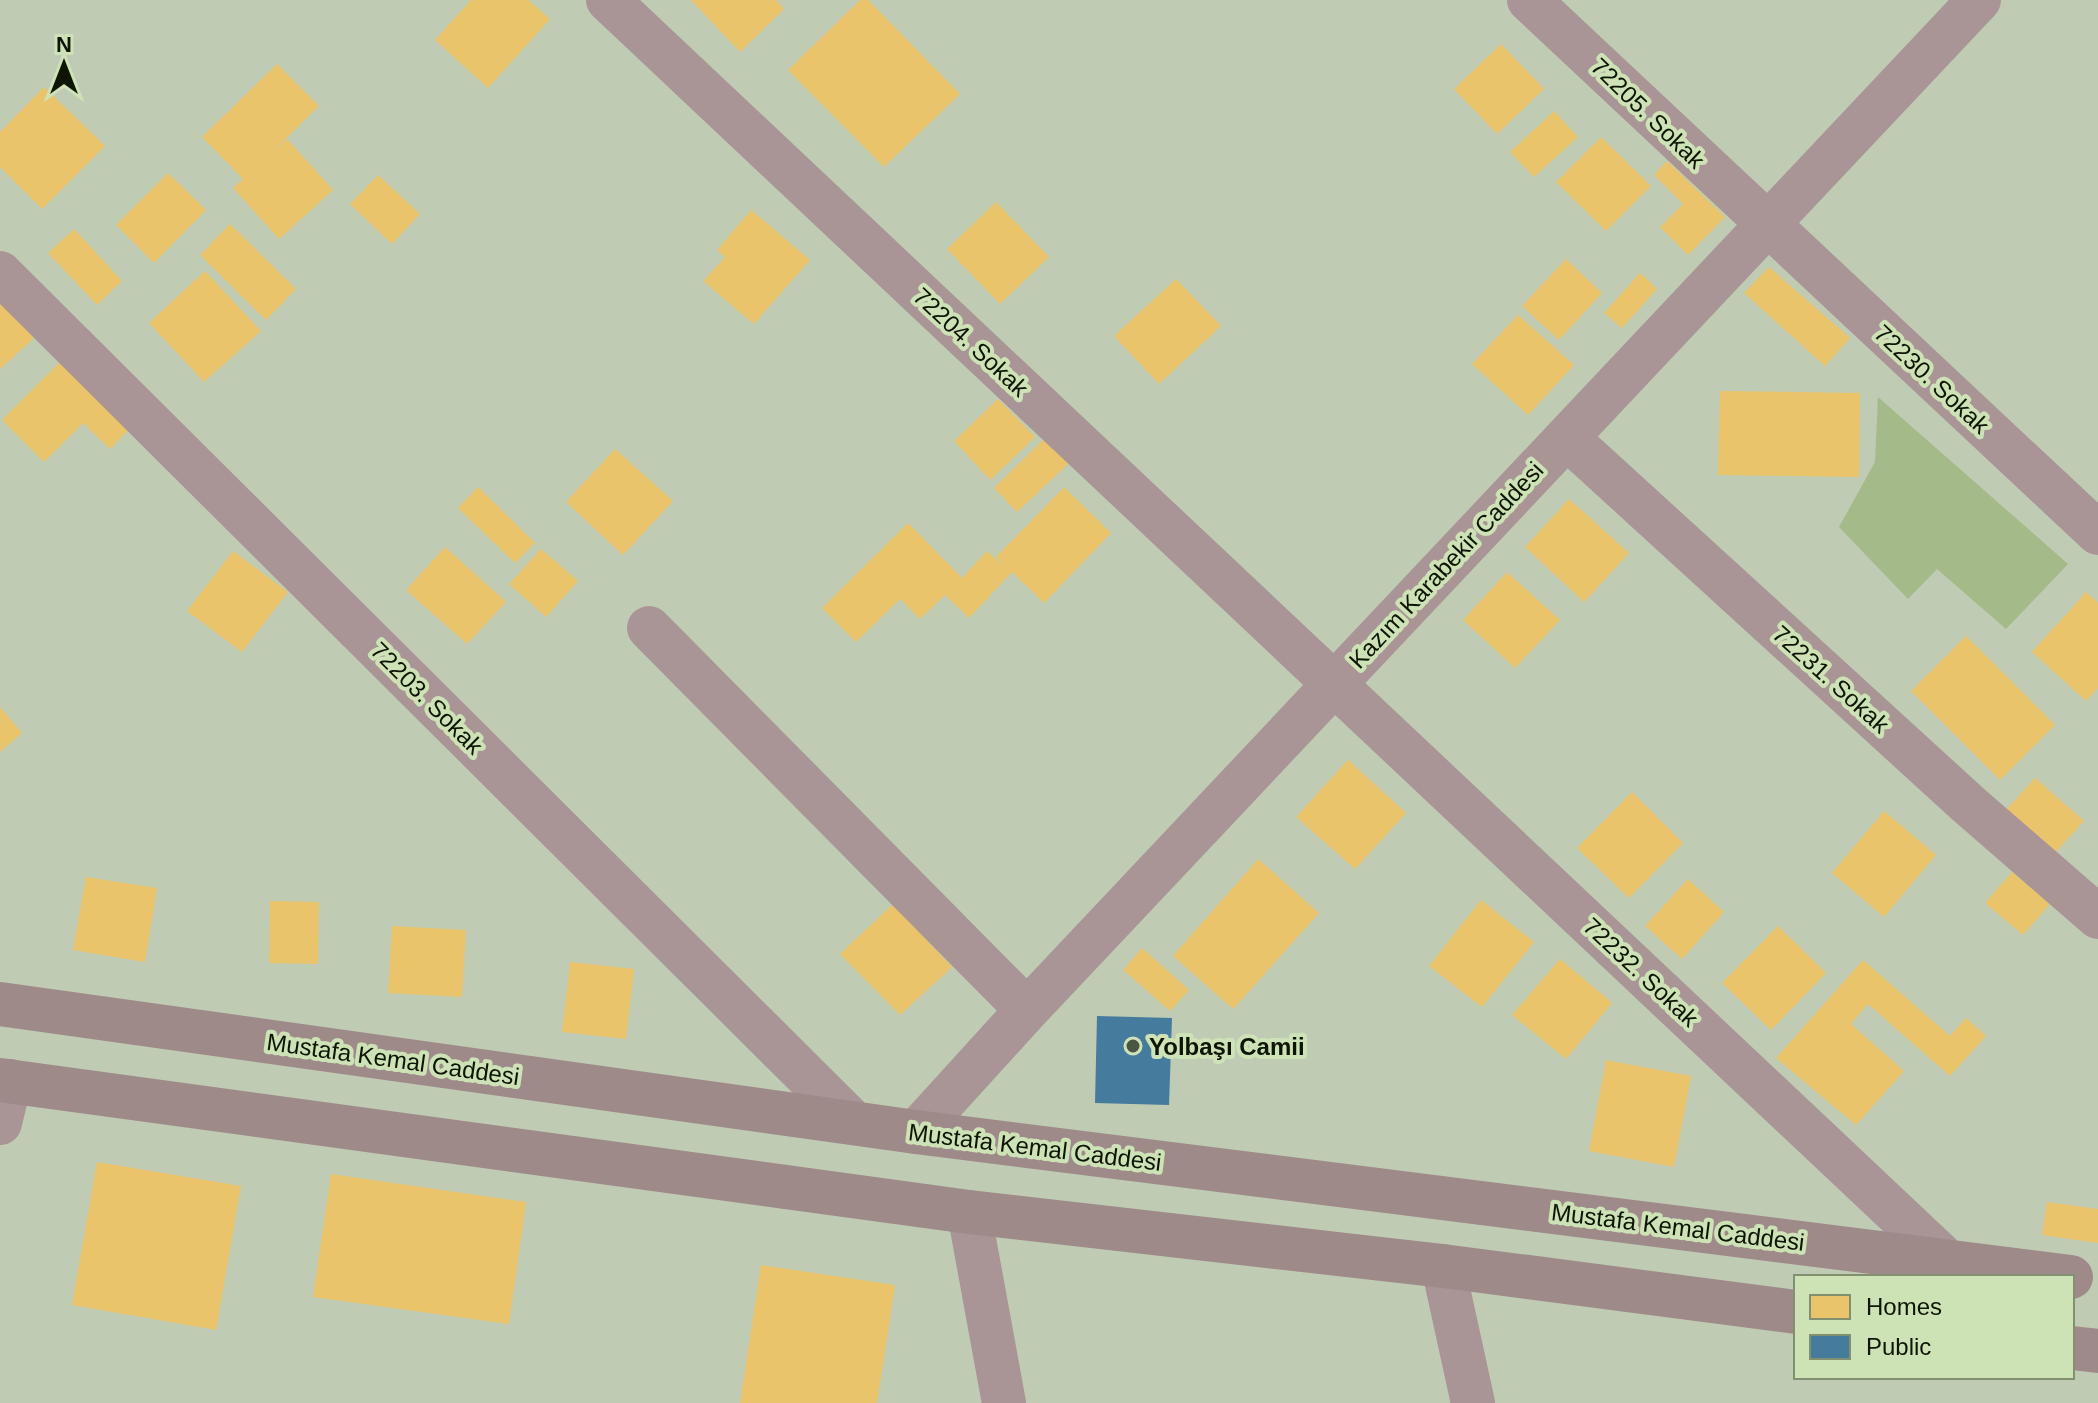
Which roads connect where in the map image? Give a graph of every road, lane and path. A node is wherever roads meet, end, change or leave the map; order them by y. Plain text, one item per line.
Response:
1 (608, 0) edge
2 (1529, 0) edge
3 (1979, 0) edge
4 (1767, 225) junction
5 (0, 273) edge
6 (1567, 438) junction
7 (2090, 511) edge
8 (649, 628) dead end
9 (1335, 683) junction
10 (2098, 917) edge
11 (0, 1004) edge
12 (1027, 1010) junction
13 (3, 1094) edge
14 (854, 1123) junction
15 (916, 1132) junction
16 (969, 1212) junction
17 (1947, 1261) junction
18 (1443, 1266) junction
19 (2056, 1275) edge
20 (2074, 1277) edge
21 (2098, 1281) edge
22 (1794, 1312) edge
23 (2074, 1348) edge
24 (2098, 1351) edge
25 (1004, 1403) edge
26 (1473, 1403) edge

1 - 9 street, 72204. Sokak
2 - 4 street, 72205. Sokak
3 - 4 street, Kazım Karabekir Caddesi
4 - 6 street, Kazım Karabekir Caddesi
4 - 7 street, 72230. Sokak
5 - 14 street, 72203. Sokak
6 - 9 street, Kazım Karabekir Caddesi
6 - 10 street, 72231. Sokak
8 - 12 street
9 - 12 street, Kazım Karabekir Caddesi
9 - 17 street, 72232. Sokak
11 - 14 main road, Mustafa Kemal Caddesi
12 - 15 street, Kazım Karabekir Caddesi
13 - 16 main road
14 - 15 main road, Mustafa Kemal Caddesi
15 - 17 main road, Mustafa Kemal Caddesi
16 - 18 main road
16 - 25 street
17 - 19 main road, Mustafa Kemal Caddesi
18 - 22 main road
18 - 26 street
20 - 21 main road, Mustafa Kemal Caddesi
23 - 24 main road

